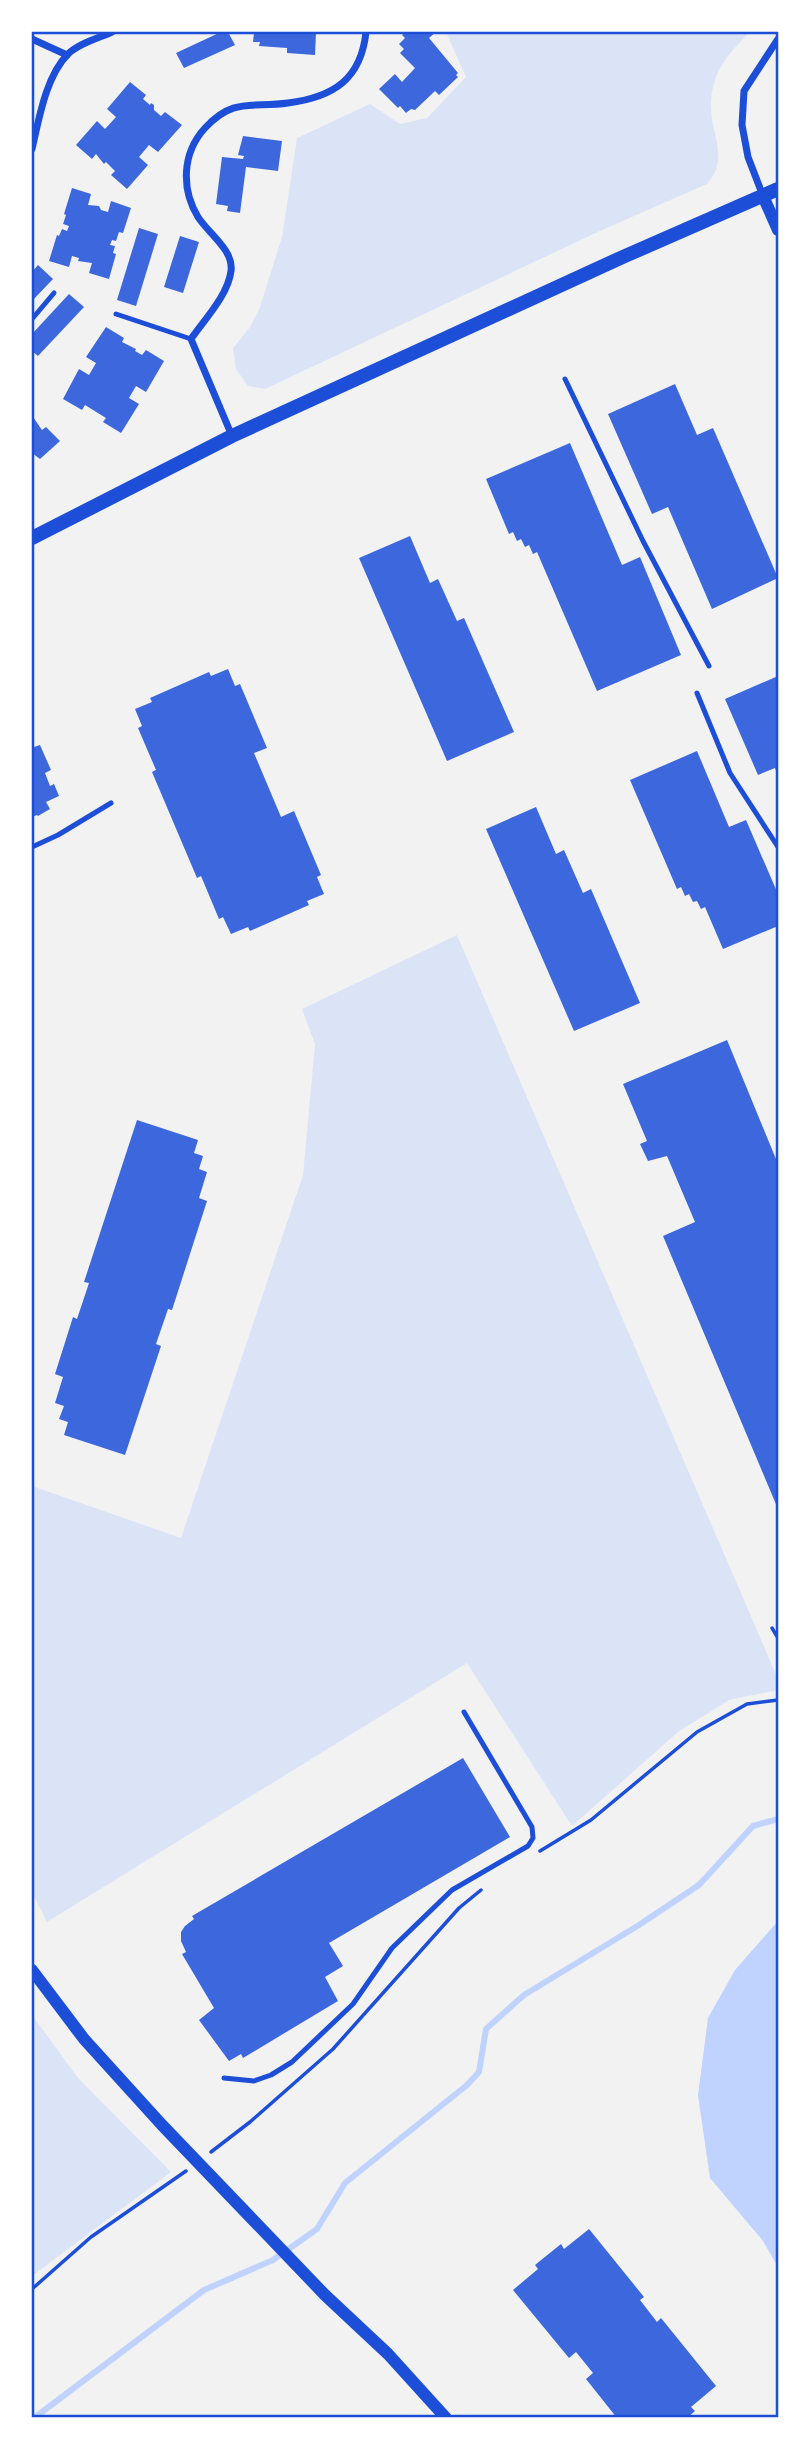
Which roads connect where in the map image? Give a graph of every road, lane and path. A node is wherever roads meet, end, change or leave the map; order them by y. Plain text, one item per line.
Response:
1 (112, 32) edge
2 (366, 32) edge
3 (32, 39) edge
4 (779, 39) edge
5 (67, 55) junction
6 (32, 149) edge
7 (779, 189) edge
8 (763, 196) junction
9 (779, 230) edge
10 (54, 293) dead end
11 (116, 314) dead end
12 (32, 319) edge
13 (191, 339) junction
14 (565, 379) dead end
15 (232, 436) junction
16 (32, 538) edge
17 (709, 666) dead end
18 (697, 693) dead end
19 (111, 803) dead end
20 (32, 847) edge
21 (779, 847) edge
22 (772, 1628) dead end
23 (779, 1638) edge
24 (779, 1700) edge
25 (464, 1712) dead end
26 (536, 1853) dead end
27 (484, 1887) dead end
28 (32, 1970) edge
29 (224, 2078) dead end
30 (198, 2162) junction
31 (32, 2289) edge
32 (446, 2417) edge

1 - 5 street
2 - 13 street
3 - 5 street
4 - 8 street
5 - 6 street
7 - 8 main road
8 - 9 street
8 - 15 main road
10 - 12 lane
11 - 13 lane
13 - 15 street
14 - 17 lane
15 - 16 main road
18 - 21 lane
19 - 20 lane
22 - 23 path
24 - 26 path
25 - 29 lane
27 - 30 path
28 - 30 street
30 - 31 path
30 - 32 street

